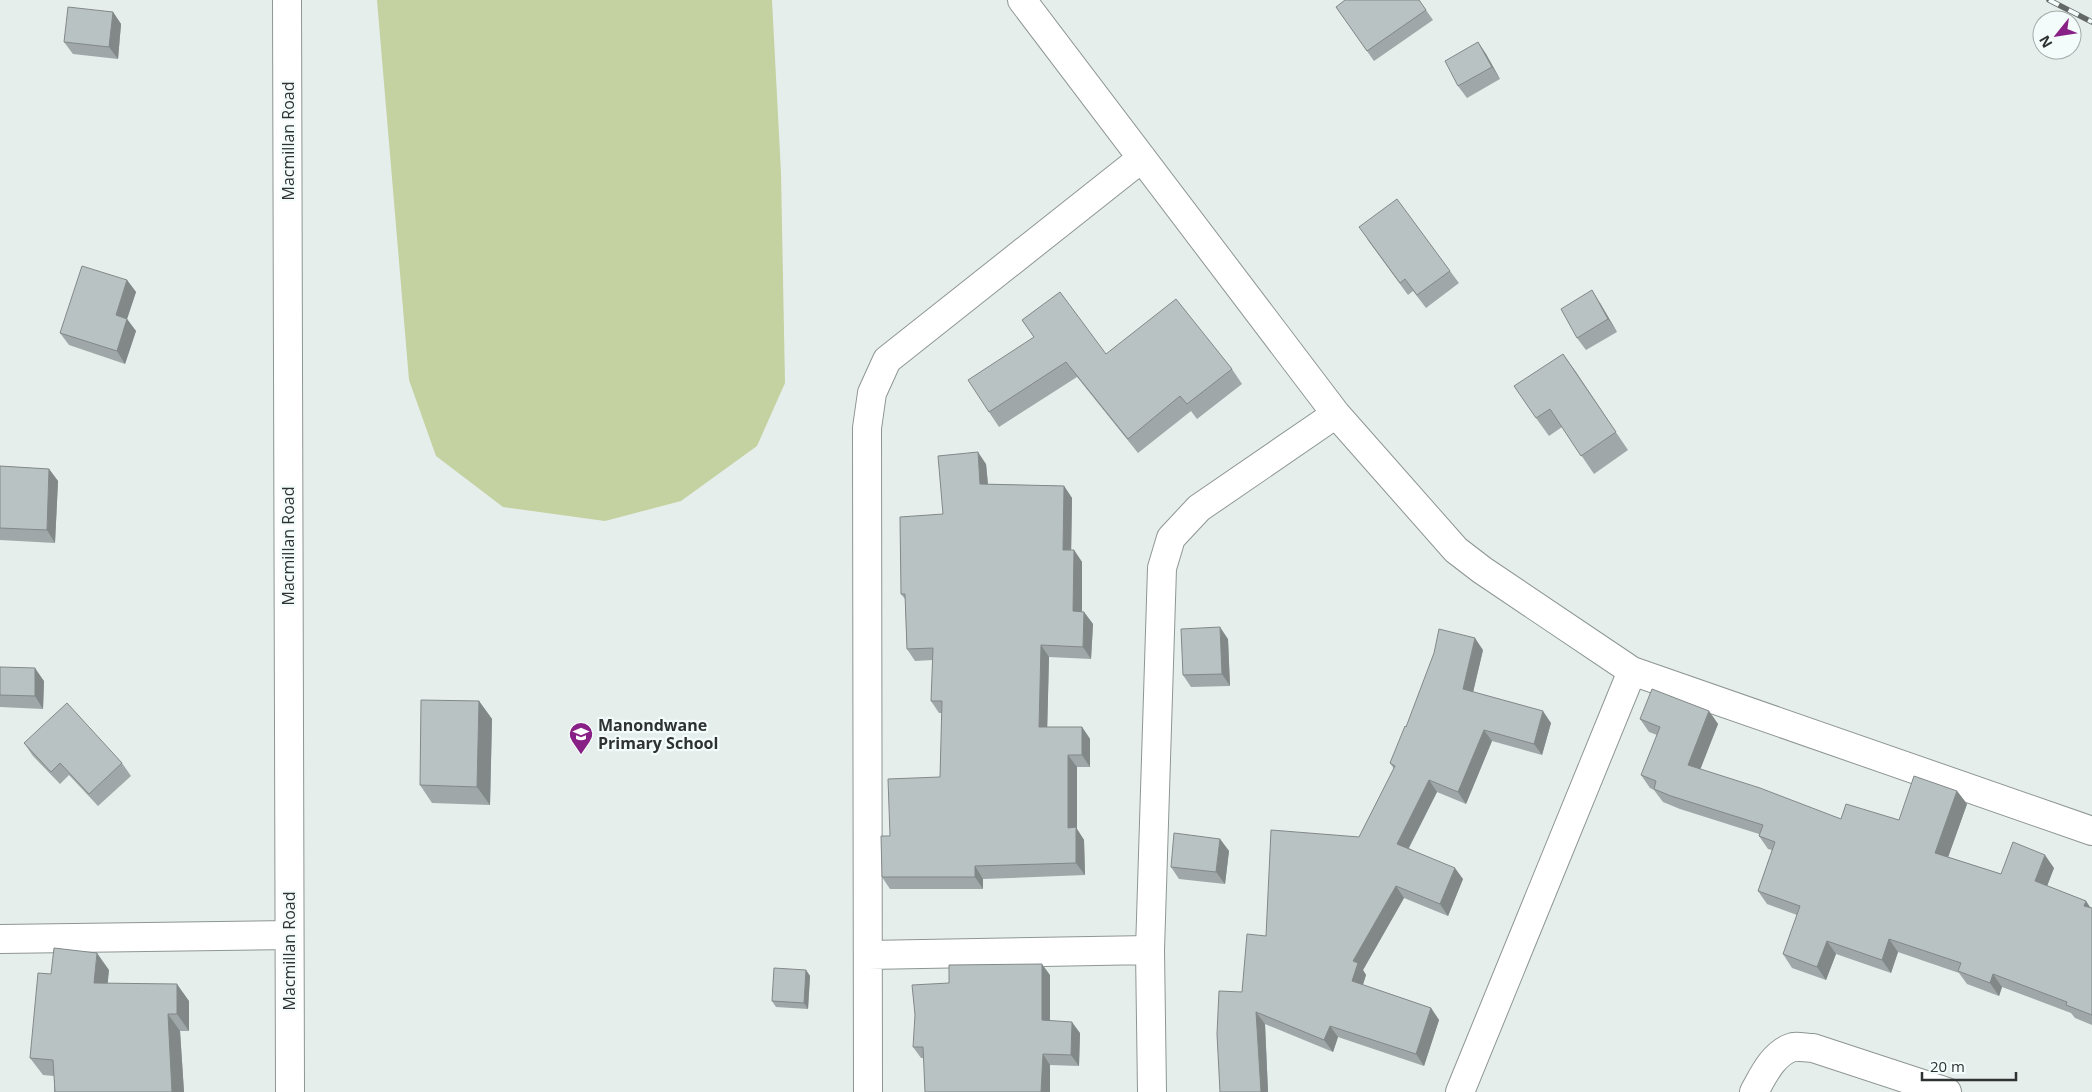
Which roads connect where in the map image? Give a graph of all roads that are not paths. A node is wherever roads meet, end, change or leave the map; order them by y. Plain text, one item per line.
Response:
1 (287, 0) edge
2 (1022, 0) edge
3 (1142, 158) junction
4 (1336, 414) junction
5 (1632, 671) junction
6 (2092, 830) edge
7 (289, 935) junction
8 (0, 939) edge
9 (1150, 950) junction
10 (868, 955) junction
11 (290, 1092) edge
12 (868, 1092) edge
13 (1152, 1092) edge
14 (1460, 1092) edge
15 (1754, 1092) edge
16 (1947, 1092) edge

1 - 7 street, Macmillan Road
2 - 3 street
3 - 4 street
3 - 10 street
4 - 5 street
4 - 9 street
5 - 6 street
5 - 14 street
7 - 8 street
7 - 11 street, Macmillan Road
9 - 10 street
9 - 13 street
10 - 12 street
15 - 16 street

